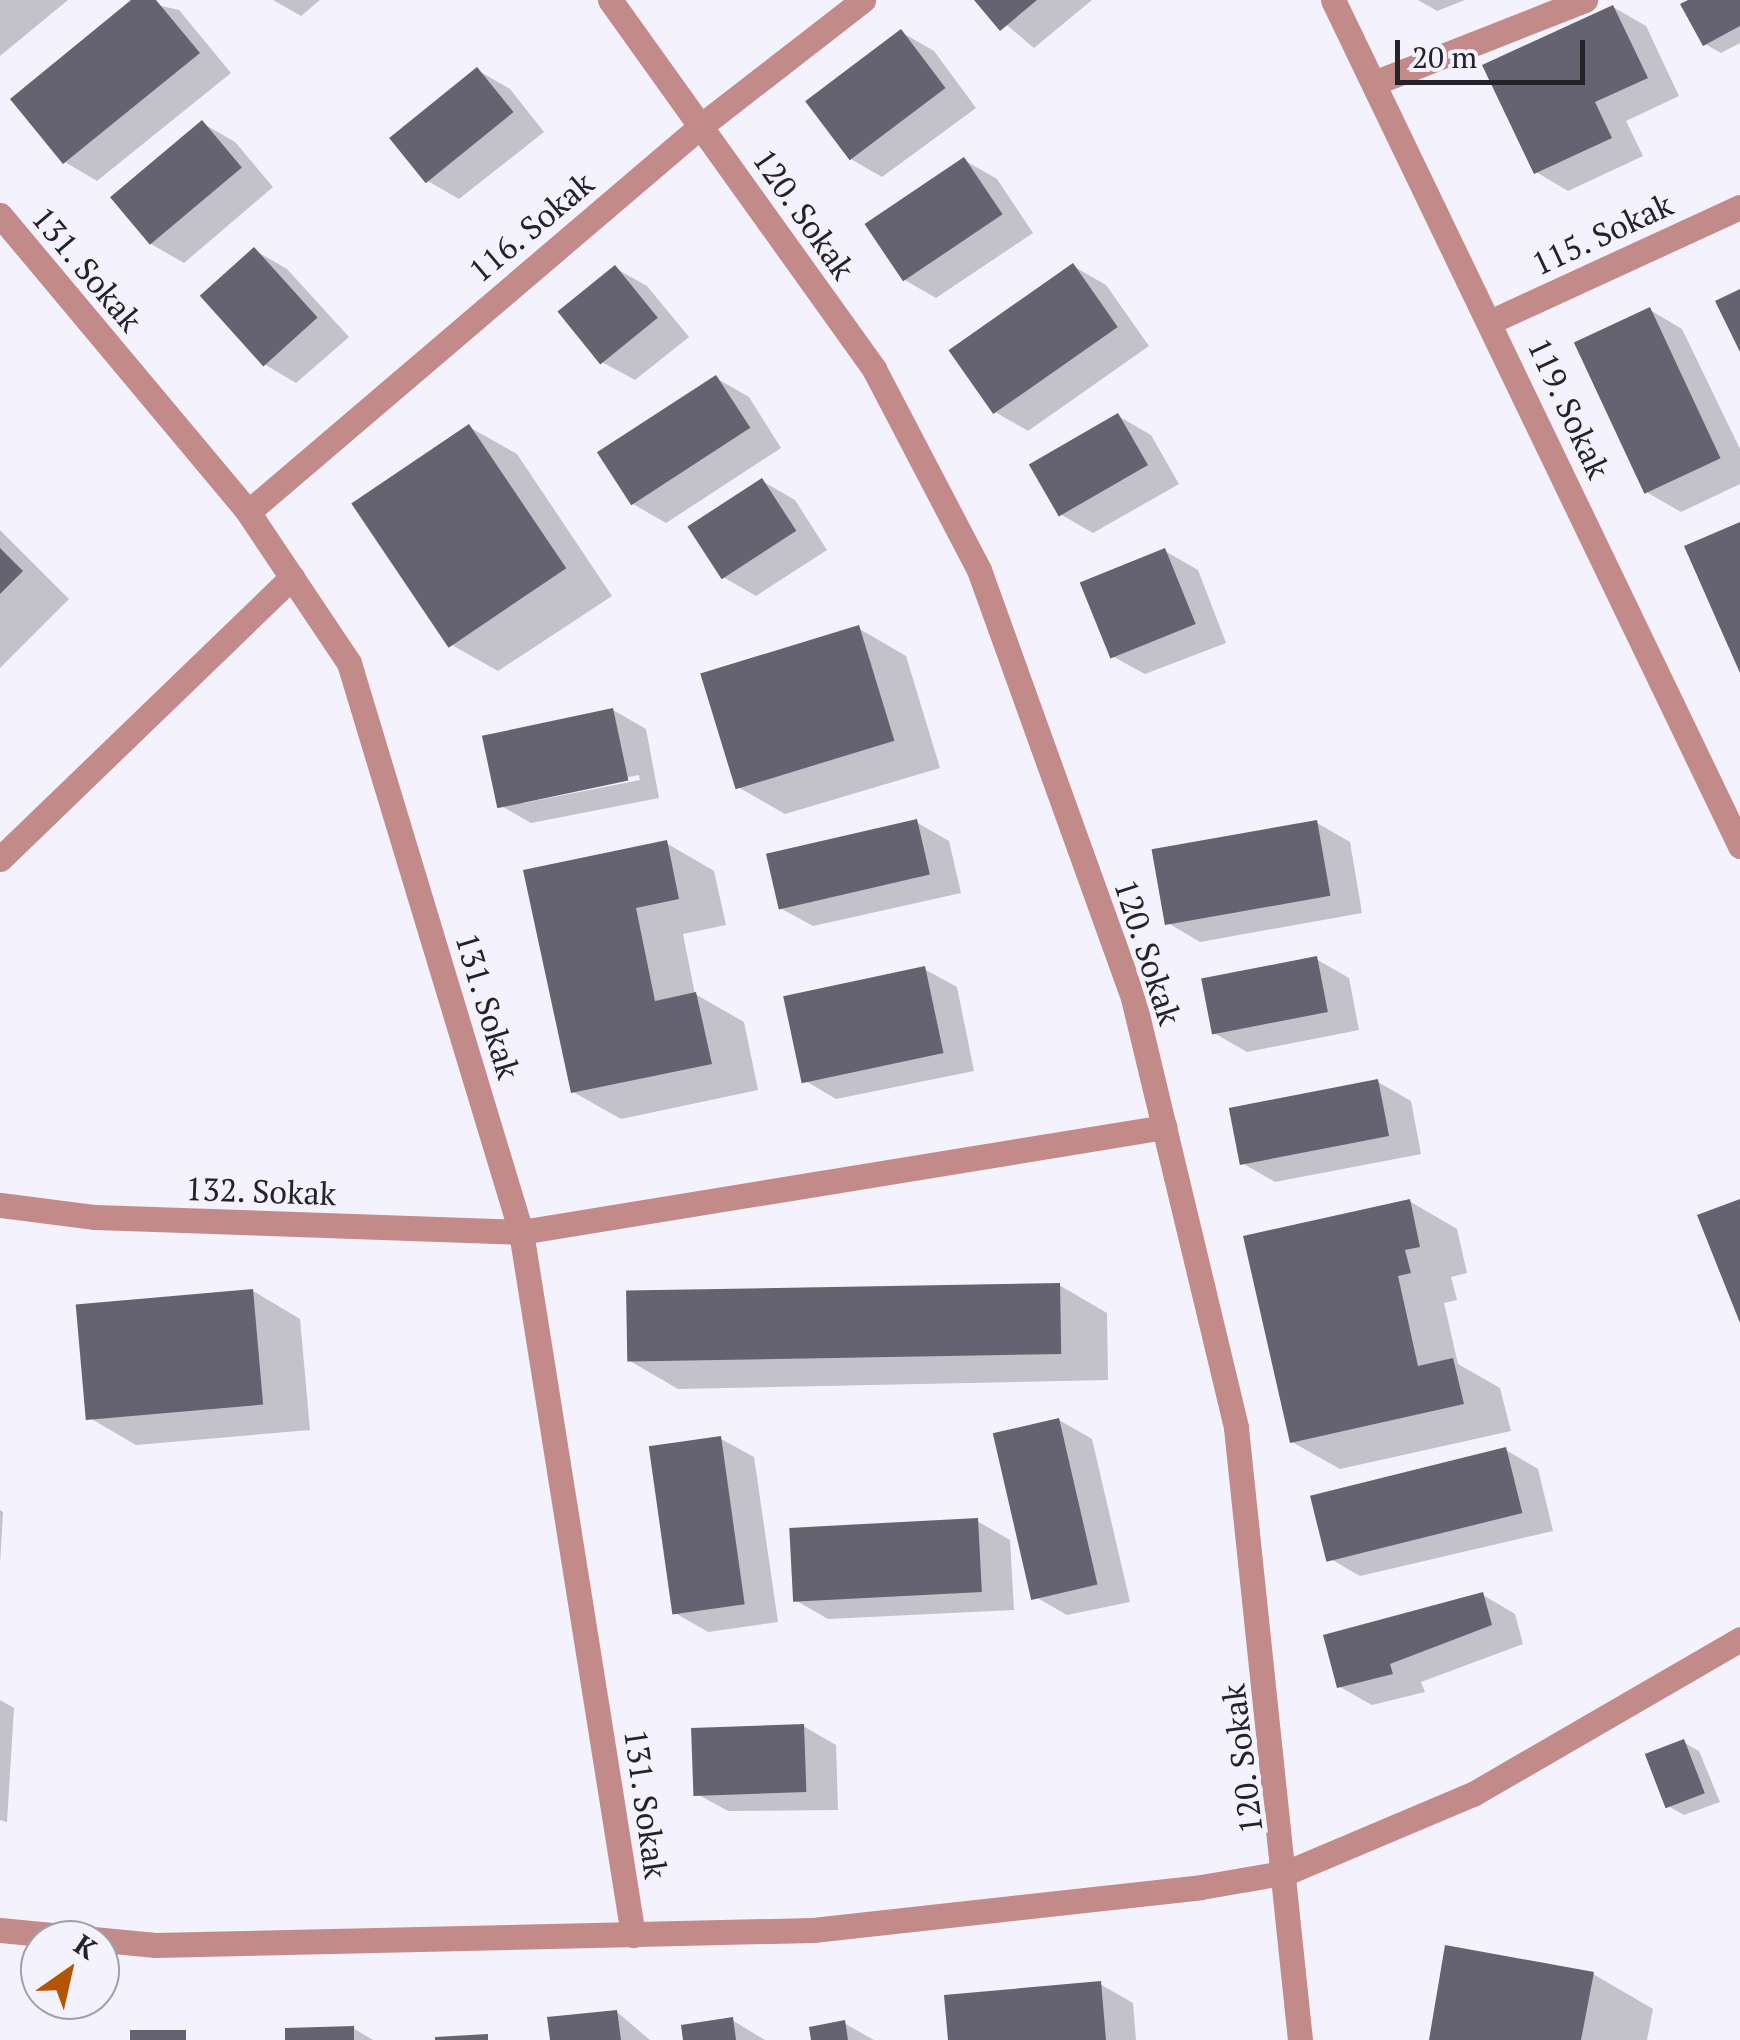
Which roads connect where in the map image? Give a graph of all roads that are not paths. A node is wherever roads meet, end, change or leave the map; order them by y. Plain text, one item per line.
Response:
1 (610, 0) edge
2 (863, 0) edge
3 (1333, 0) edge
4 (1585, 0) edge
5 (1374, 83) junction
6 (702, 124) junction
7 (1740, 207) edge
8 (0, 215) edge
9 (1492, 320) junction
10 (248, 512) junction
11 (292, 577) junction
12 (1740, 846) edge
13 (0, 859) edge
14 (1164, 1127) junction
15 (0, 1205) edge
16 (521, 1232) junction
17 (1740, 1639) edge
18 (1288, 1872) junction
19 (0, 1930) edge
20 (633, 1935) junction
21 (1300, 2040) edge

1 - 6 street, 120. Sokak
2 - 6 street, 116. Sokak
3 - 5 street, 119. Sokak
4 - 5 street
5 - 9 street, 119. Sokak
6 - 10 street, 116. Sokak
6 - 14 street, 120. Sokak
7 - 9 street, 115. Sokak
8 - 10 street, 131. Sokak
9 - 12 street, 119. Sokak
10 - 11 street, 131. Sokak
11 - 13 street
11 - 16 street, 131. Sokak
14 - 16 street, 132. Sokak
14 - 18 street, 120. Sokak
15 - 16 street, 132. Sokak
16 - 20 street, 131. Sokak
17 - 18 street
18 - 20 street
18 - 21 street, 120. Sokak
19 - 20 street

